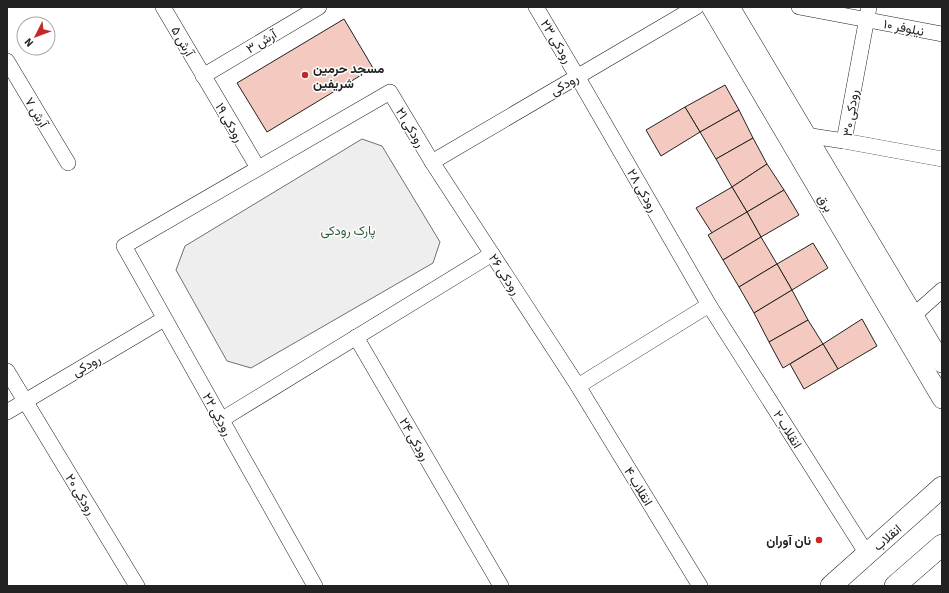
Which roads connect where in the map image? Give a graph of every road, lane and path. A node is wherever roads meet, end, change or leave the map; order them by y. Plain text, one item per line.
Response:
1 (163, 7) edge
2 (319, 7) edge
3 (536, 7) edge
4 (696, 7) edge
5 (711, 7) edge
6 (730, 7) edge
7 (799, 7) edge
8 (867, 13) edge
9 (942, 34) edge
10 (7, 61) edge
11 (203, 76) junction
12 (577, 76) junction
13 (805, 135) junction
14 (844, 141) junction
15 (938, 159) edge
16 (432, 162) junction
17 (68, 163) dead end
18 (258, 168) junction
19 (492, 254) junction
20 (942, 290) edge
21 (709, 304) junction
22 (914, 315) junction
23 (164, 319) junction
24 (899, 325) junction
25 (356, 337) junction
26 (942, 363) edge
27 (7, 371) edge
28 (578, 386) junction
29 (942, 399) edge
30 (25, 402) junction
31 (7, 412) edge
32 (220, 420) junction
33 (942, 474) edge
34 (937, 492) edge
35 (942, 545) edge
36 (867, 554) junction
37 (311, 585) edge
38 (137, 586) edge
39 (501, 586) edge
40 (700, 586) edge
41 (831, 586) edge
42 (895, 586) edge

1 - 11 street, آرش ۵
2 - 11 street, آرش ۳
3 - 12 street, رودکی ۲۳
4 - 12 street, رودکی
5 - 24 street, برق
6 - 13 street, برق
7 - 8 street, نیلوفر ۱۰
8 - 9 street, نیلوفر ۱۰
8 - 14 street, رودکی ۳۰
10 - 17 street, آرش ۷
11 - 18 street, رودکی ۱۹
12 - 16 street, رودکی
12 - 21 street, رودکی ۲۸
13 - 14 street
13 - 22 street, برق
14 - 15 street, رودکی ۳۰
16 - 18 street, رودکی ۲۱
16 - 19 street, رودکی ۲۶
18 - 23 street, رودکی ۲۲
19 - 25 street
19 - 28 street, رودکی ۲۶
20 - 22 street
21 - 28 street
21 - 36 street, انقلاب ۲
22 - 24 street
22 - 26 street, برق
23 - 30 street, رودکی
23 - 32 street, رودکی ۲۲
24 - 29 street, برق
25 - 32 street
25 - 39 street, رودکی ۲۴
27 - 30 street, رودکی ۲۰
28 - 40 street, انقلاب ۴
30 - 31 street, رودکی
30 - 38 street, رودکی ۲۰
32 - 37 street, رودکی ۲۲
33 - 34 street
34 - 36 main road, انقلاب
35 - 42 main road
36 - 41 main road, انقلاب

